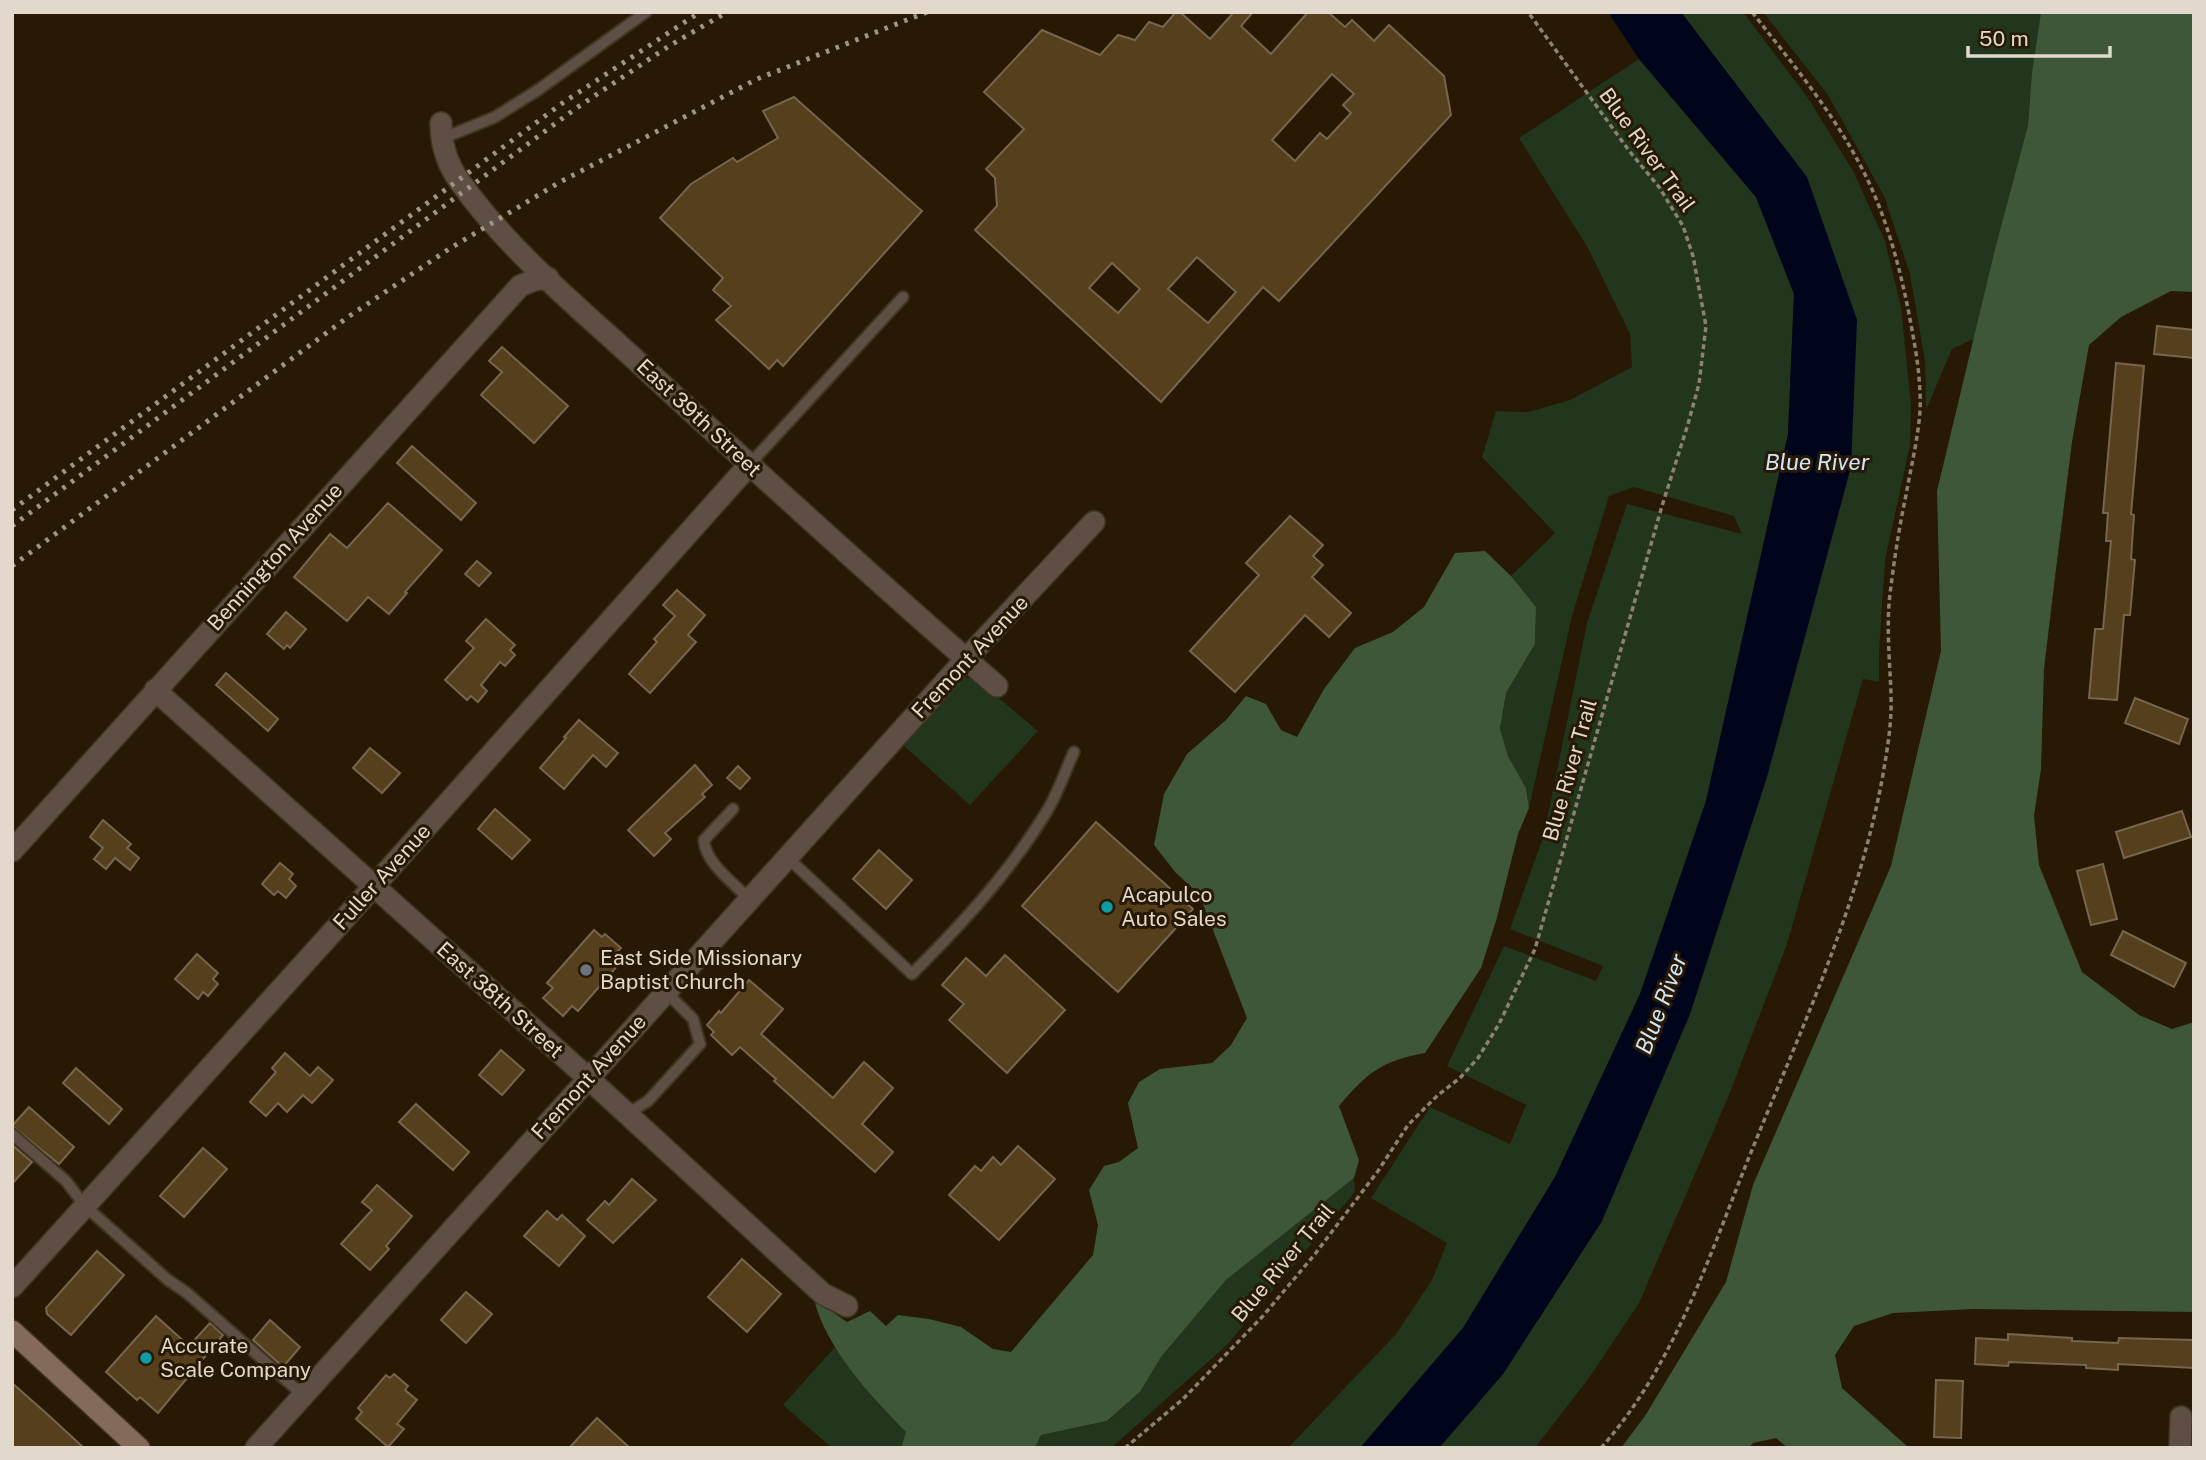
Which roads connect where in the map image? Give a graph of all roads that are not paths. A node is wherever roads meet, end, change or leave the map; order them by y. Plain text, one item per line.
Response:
1 (646, 12) edge
2 (441, 131) joint
3 (548, 278) junction
4 (903, 297) dead end
5 (749, 464) junction
6 (1094, 522) dead end
7 (966, 659) junction
8 (997, 686) dead end
9 (155, 690) junction
10 (1074, 752) dead end
11 (733, 809) dead end
12 (12, 851) edge
13 (787, 857) junction
14 (374, 886) junction
15 (750, 899) junction
16 (666, 992) junction
17 (588, 1078) junction
18 (627, 1114) junction
19 (12, 1134) edge
20 (85, 1206) junction
21 (12, 1287) edge
22 (847, 1306) dead end
23 (12, 1331) edge
24 (303, 1395) junction
25 (2181, 1417) dead end
26 (139, 1448) edge
27 (256, 1448) edge
28 (2180, 1448) edge

1 - 2 lane
2 - 3 street, East 39th Street
3 - 5 street, East 39th Street
3 - 9 street, Bennington Avenue
4 - 5 lane
5 - 7 street, East 39th Street
5 - 14 street, Fuller Avenue
6 - 7 street, Fremont Avenue
7 - 8 street, East 39th Street
7 - 13 street, Fremont Avenue
9 - 12 street, Bennington Avenue
9 - 14 street, East 38th Street
10 - 13 lane
11 - 15 lane
13 - 15 street, Fremont Avenue
14 - 17 street, East 38th Street
14 - 20 street, Fuller Avenue
15 - 16 street, Fremont Avenue
16 - 17 street, Fremont Avenue
16 - 18 lane
17 - 18 street, East 38th Street
17 - 24 street, Fremont Avenue
18 - 22 street, East 38th Street
19 - 20 lane
20 - 21 street, Fuller Avenue
20 - 24 lane
23 - 26 main road
24 - 27 street, Fremont Avenue
25 - 28 street

